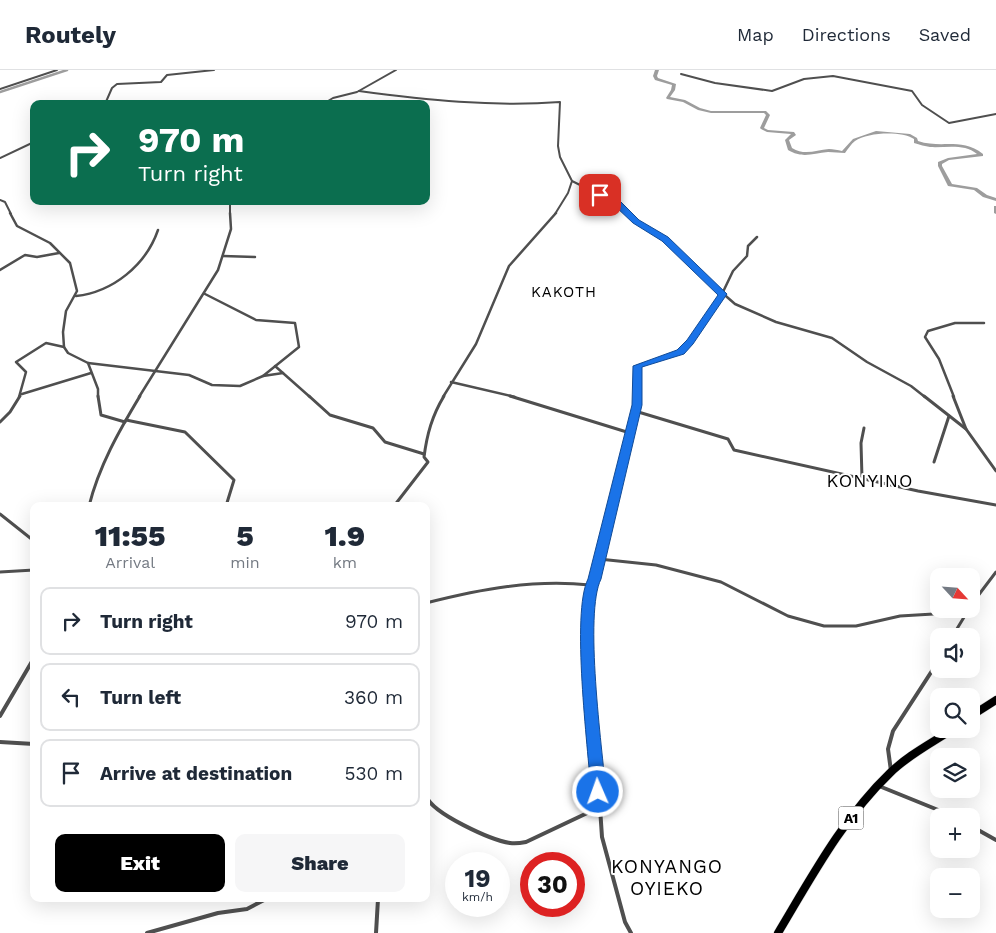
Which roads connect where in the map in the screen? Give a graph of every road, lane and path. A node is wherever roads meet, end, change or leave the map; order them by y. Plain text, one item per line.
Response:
1 (57, 70) edge
2 (170, 70) edge
3 (214, 70) edge
4 (396, 70) edge
5 (681, 74) dead end
6 (167, 75) junction
7 (0, 89) edge
8 (359, 90) junction
9 (107, 100) edge
10 (330, 100) edge
11 (425, 100) edge
12 (430, 101) edge
13 (996, 114) edge
14 (30, 144) edge
15 (0, 158) edge
16 (572, 181) junction
17 (0, 200) edge
18 (230, 205) edge
19 (158, 230) dead end
20 (757, 237) dead end
21 (59, 253) junction
22 (223, 256) junction
23 (255, 257) dead end
24 (0, 270) edge
25 (205, 294) junction
26 (722, 294) junction
27 (76, 296) junction
28 (984, 323) dead end
29 (64, 347) junction
30 (88, 363) junction
31 (275, 366) junction
32 (156, 370) junction
33 (91, 373) junction
34 (283, 373) junction
35 (263, 376) junction
36 (451, 382) junction
37 (22, 394) junction
38 (635, 411) junction
39 (949, 416) junction
40 (126, 421) junction
41 (0, 422) edge
42 (864, 428) dead end
43 (966, 429) junction
44 (630, 433) junction
45 (424, 454) junction
46 (934, 462) dead end
47 (996, 471) edge
48 (862, 478) junction
49 (90, 502) edge
50 (227, 502) edge
51 (397, 502) edge
52 (996, 504) edge
53 (0, 514) edge
54 (30, 538) edge
55 (599, 559) junction
56 (30, 570) edge
57 (0, 572) edge
58 (996, 572) edge
59 (590, 585) junction
60 (980, 593) edge
61 (430, 602) edge
62 (930, 613) edge
63 (30, 665) edge
64 (930, 674) edge
65 (996, 700) edge
66 (980, 710) edge
67 (0, 716) edge
68 (940, 738) edge
69 (0, 742) edge
70 (30, 744) edge
71 (891, 772) junction
72 (879, 786) junction
73 (430, 802) edge
74 (600, 806) junction
75 (933, 808) edge
76 (980, 831) edge
77 (996, 840) edge
78 (262, 902) edge
79 (378, 902) edge
80 (147, 933) edge
81 (376, 933) edge
82 (631, 933) edge
83 (778, 933) edge

1 - 7 street
2 - 6 street
3 - 6 street
4 - 8 street
5 - 13 street
6 - 9 street
8 - 10 street
8 - 11 street
12 - 16 street
14 - 15 street
16 - 26 street
16 - 36 street
17 - 21 street
18 - 22 street
19 - 27 street
20 - 26 street
21 - 24 street
21 - 27 street
22 - 23 street
22 - 25 street
25 - 31 street
25 - 32 street
26 - 38 street
26 - 39 street
27 - 29 street
28 - 43 street
29 - 30 street
29 - 37 street
30 - 32 street
30 - 33 street
31 - 34 street
31 - 35 street
32 - 35 street
32 - 40 street
33 - 37 street
33 - 40 street
34 - 35 street
34 - 45 street
36 - 44 street
36 - 45 street
37 - 41 street
38 - 44 street
38 - 48 street
39 - 43 street
39 - 46 street
40 - 49 street
40 - 50 street
42 - 48 street
43 - 47 street
44 - 55 street
45 - 51 street
48 - 52 street
53 - 54 street
55 - 59 street
55 - 62 street
56 - 57 street
58 - 60 street
59 - 61 street
59 - 74 street
63 - 67 street
64 - 71 street
65 - 66 highway
68 - 71 highway, A1
69 - 70 street
71 - 72 highway, A1
72 - 75 street
72 - 83 highway, A1
73 - 74 street
74 - 82 street
76 - 77 street
78 - 80 street
79 - 81 street

